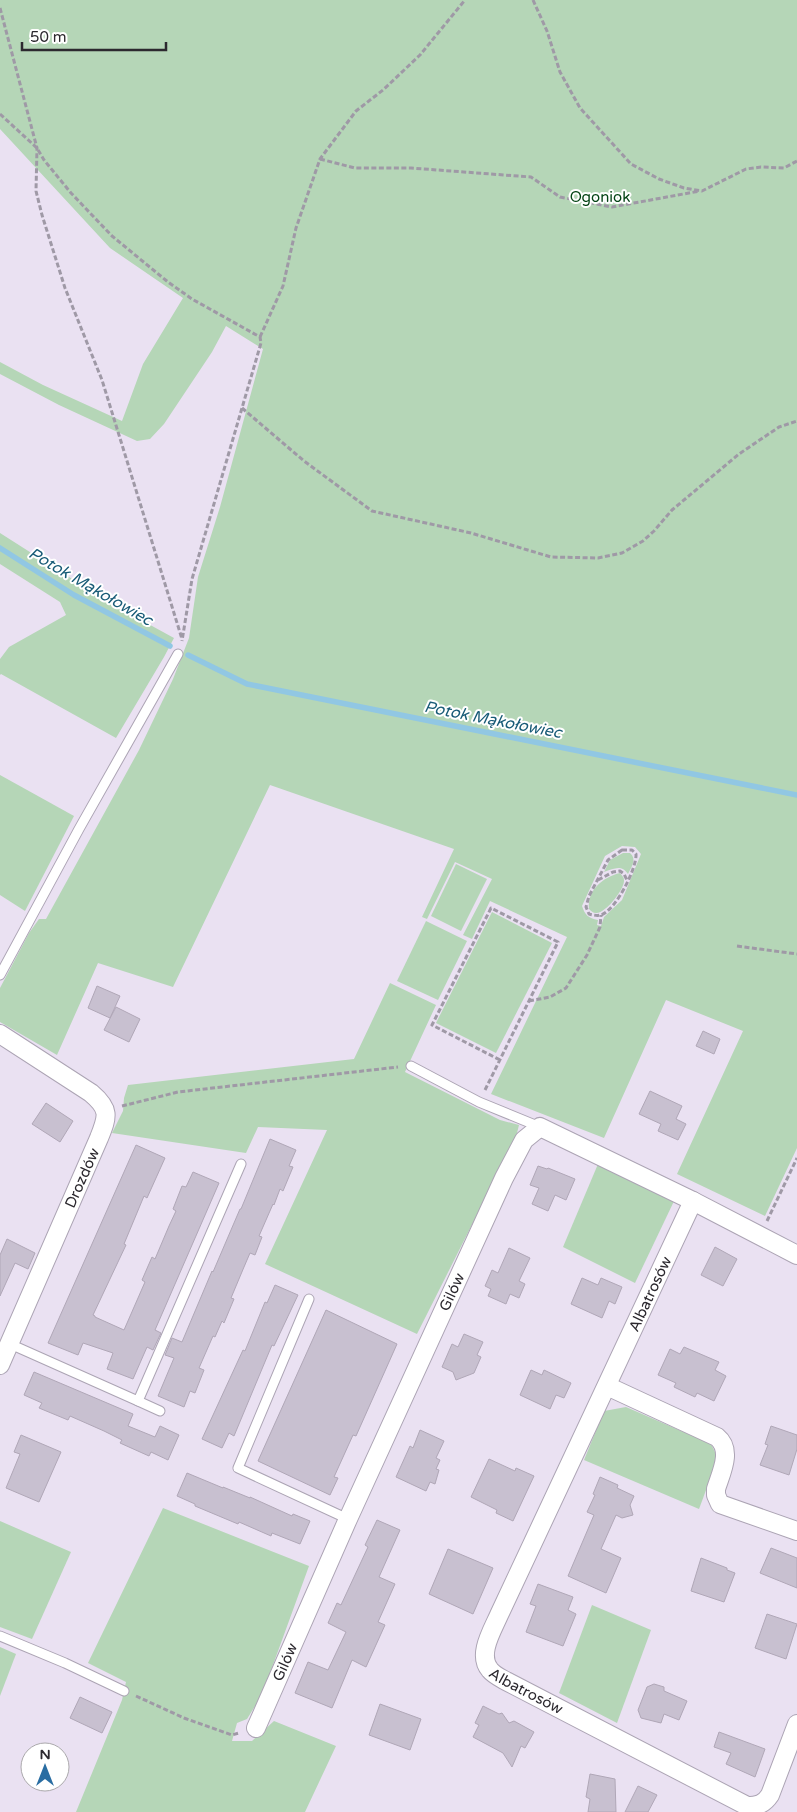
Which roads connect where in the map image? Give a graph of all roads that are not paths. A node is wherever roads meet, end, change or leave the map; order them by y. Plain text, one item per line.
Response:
1 (178, 654) road end
2 (0, 975) edge
3 (0, 1034) edge
4 (411, 1066) road end
5 (540, 1126) junction
6 (242, 1164) dead end
7 (694, 1201) junction
8 (797, 1255) edge
9 (309, 1299) dead end
10 (10, 1344) junction
11 (0, 1365) edge
12 (607, 1386) junction
13 (138, 1401) junction
14 (160, 1411) dead end
15 (348, 1519) junction
16 (797, 1531) edge
17 (0, 1636) edge
18 (124, 1691) road end
19 (797, 1724) edge
20 (256, 1728) road end

1 - 2 lane
3 - 10 street, Drozdów
4 - 5 lane
5 - 7 street
5 - 15 street, Gilów
6 - 13 lane
7 - 8 street
7 - 12 street, Albatrosów
9 - 15 lane
10 - 11 street, Drozdów
10 - 13 lane
12 - 16 street
12 - 19 street, Albatrosów
13 - 14 lane
15 - 20 street, Gilów
17 - 18 lane

